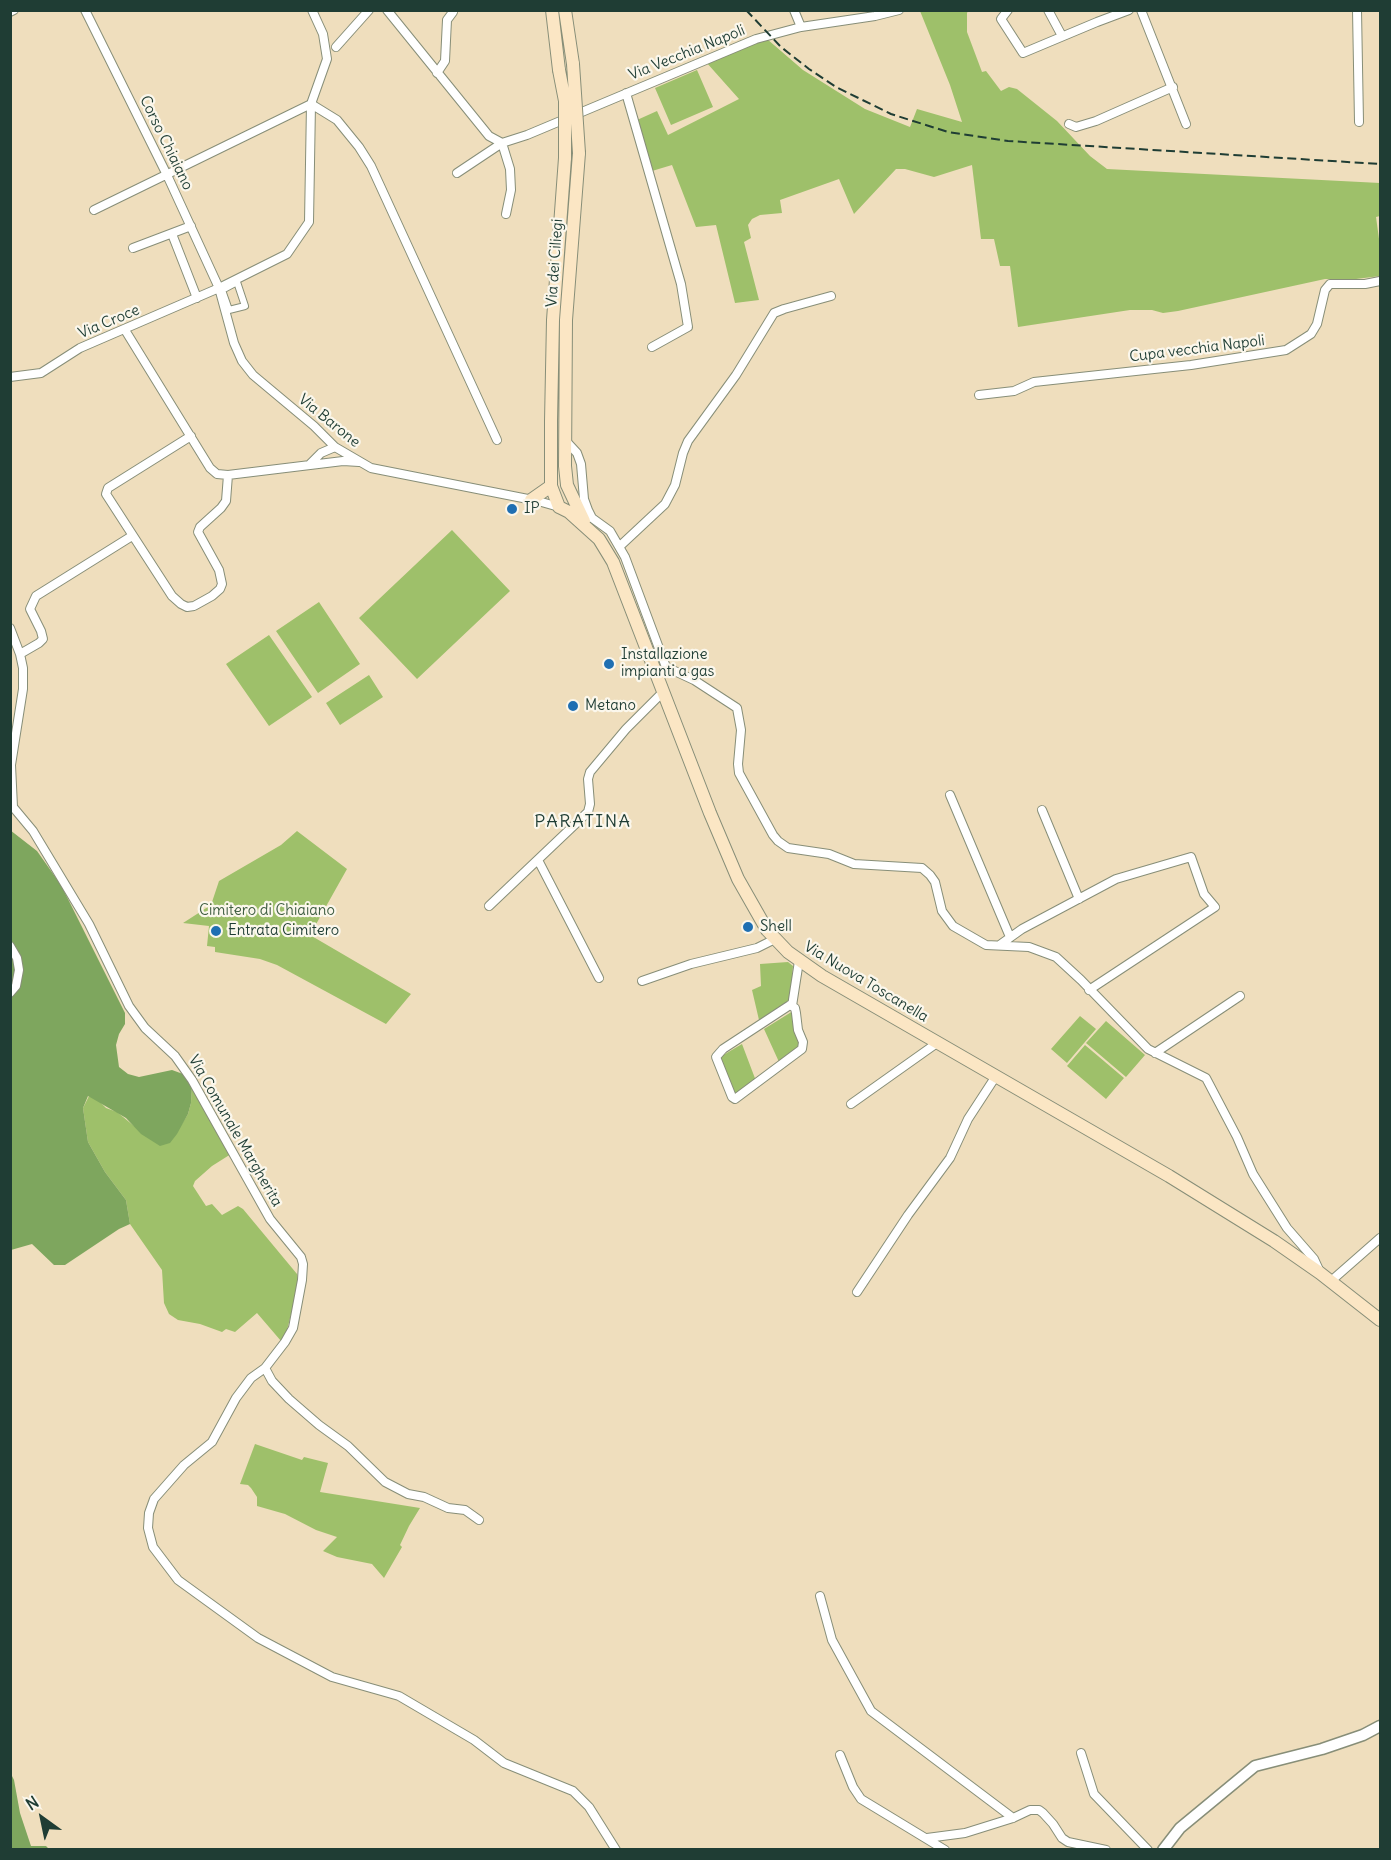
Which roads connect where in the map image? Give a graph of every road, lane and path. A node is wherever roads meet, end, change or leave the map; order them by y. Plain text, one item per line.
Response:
1 (86, 10) edge
2 (312, 10) edge
3 (369, 10) edge
4 (387, 10) edge
5 (552, 10) edge
6 (566, 10) edge
7 (794, 10) edge
8 (899, 10) edge
9 (1008, 10) edge
10 (1048, 10) edge
11 (1129, 10) edge
12 (1141, 10) edge
13 (1357, 10) edge
14 (453, 12) edge
15 (874, 13) edge
16 (801, 27) junction
17 (1062, 36) junction
18 (336, 47) dead end
19 (437, 73) junction
20 (1173, 87) junction
21 (626, 93) junction
22 (311, 105) junction
23 (1359, 122) dead end
24 (1069, 124) dead end
25 (1186, 124) dead end
26 (502, 143) junction
27 (457, 173) dead end
28 (167, 175) junction
29 (94, 210) dead end
30 (506, 214) dead end
31 (190, 226) junction
32 (172, 234) junction
33 (133, 248) dead end
34 (1380, 281) edge
35 (219, 288) junction
36 (831, 297) dead end
37 (197, 298) junction
38 (229, 310) joint
39 (125, 330) junction
40 (652, 347) dead end
41 (10, 377) edge
42 (979, 394) dead end
43 (322, 435) junction
44 (190, 436) junction
45 (497, 440) dead end
46 (565, 440) junction
47 (335, 447) junction
48 (321, 453) junction
49 (359, 462) junction
50 (322, 463) junction
51 (309, 465) junction
52 (228, 475) junction
53 (582, 476) junction
54 (566, 480) junction
55 (551, 486) junction
56 (531, 500) junction
57 (559, 507) junction
58 (580, 516) joint
59 (590, 530) junction
60 (132, 536) junction
61 (620, 546) junction
62 (10, 628) edge
63 (20, 654) junction
64 (664, 691) junction
65 (950, 795) dead end
66 (1042, 810) dead end
67 (538, 860) junction
68 (1079, 899) junction
69 (489, 906) dead end
70 (1010, 937) junction
71 (776, 939) junction
72 (1000, 945) junction
73 (10, 946) edge
74 (799, 961) junction
75 (599, 978) dead end
76 (642, 981) dead end
77 (1089, 990) junction
78 (10, 993) edge
79 (1240, 996) dead end
80 (792, 1006) junction
81 (938, 1043) junction
82 (1155, 1053) junction
83 (996, 1076) junction
84 (851, 1104) dead end
85 (1380, 1238) edge
86 (1320, 1273) junction
87 (1331, 1281) junction
88 (857, 1292) dead end
89 (1380, 1320) edge
90 (265, 1368) junction
91 (479, 1520) dead end
92 (820, 1596) dead end
93 (1380, 1726) edge
94 (1081, 1753) dead end
95 (840, 1755) dead end
96 (1013, 1818) junction
97 (927, 1838) junction
98 (1062, 1838) junction
99 (616, 1850) edge
100 (945, 1850) edge
101 (1059, 1850) edge
102 (1106, 1850) edge
103 (1148, 1850) edge
104 (1163, 1850) edge

1 - 28 street, Corso Chiaiano
2 - 22 street, Via Croce
3 - 18 street
4 - 19 street
5 - 55 main road, Via dei Ciliegi, bridge
6 - 46 main road, Via dei Ciliegi, bridge
7 - 16 street
8 - 15 street, Via Vecchia Napoli
9 - 17 street
10 - 17 street
11 - 17 street
12 - 20 street
13 - 23 street
14 - 19 street
15 - 16 street, Via Vecchia Napoli
16 - 21 street, Via Vecchia Napoli
19 - 26 street
20 - 24 street
20 - 25 street
21 - 26 street, Via Vecchia Napoli
21 - 40 street, Via Vecchia Napoli
22 - 28 street
22 - 35 street, Via Croce
22 - 45 street
26 - 27 street, Via Vecchia Napoli
26 - 30 street
28 - 29 street
28 - 31 street, Corso Chiaiano
31 - 32 street
31 - 35 street, Corso Chiaiano
32 - 33 street
32 - 37 street
34 - 42 street, Cupa vecchia Napoli
35 - 37 street, Via Croce
35 - 43 street, Via Barone
36 - 61 street
37 - 39 street, Via Croce
38 - 38 street
39 - 41 street, Via Croce
39 - 44 street
43 - 47 street, Via Barone
43 - 48 street
44 - 52 street
44 - 60 street
46 - 53 street
46 - 54 main road, Via dei Ciliegi
47 - 48 street
47 - 49 street, Via Barone
47 - 50 street
48 - 51 street
49 - 50 street
49 - 56 street, Via Barone
50 - 51 street
51 - 52 street
52 - 60 street
53 - 54 street
53 - 61 street
54 - 57 main road
54 - 58 main road, Via dei Ciliegi
55 - 56 main road
55 - 57 main road, Via dei Ciliegi
56 - 57 street, Via Barone
57 - 59 main road, Via Nuova Toscanella
58 - 59 main road, Via Nuova Toscanella
59 - 64 main road, Via Nuova Toscanella
60 - 63 street
61 - 72 street
62 - 63 street, Via Comunale Margherita
63 - 90 street, Via Comunale Margherita
64 - 67 street
64 - 71 main road, Via Nuova Toscanella
65 - 70 street
66 - 68 street
67 - 69 street
67 - 75 street
68 - 70 street
68 - 77 street
70 - 72 street
71 - 74 main road, Via Nuova Toscanella
71 - 76 street
72 - 77 street
73 - 78 street
74 - 80 street
74 - 81 main road, Via Nuova Toscanella
77 - 82 street
79 - 82 street
80 - 80 street
81 - 83 main road, Via Nuova Toscanella
81 - 84 street
82 - 86 street
83 - 86 main road, Via Nuova Toscanella
83 - 88 street
85 - 87 street
86 - 87 main road, Via Nuova Toscanella
87 - 89 main road, Via Nuova Toscanella
90 - 91 street
90 - 99 street, Via Comunale Margherita
92 - 96 street
93 - 104 street
94 - 103 street
95 - 97 street
96 - 97 street
96 - 98 street
97 - 100 street
98 - 101 street
98 - 102 street

